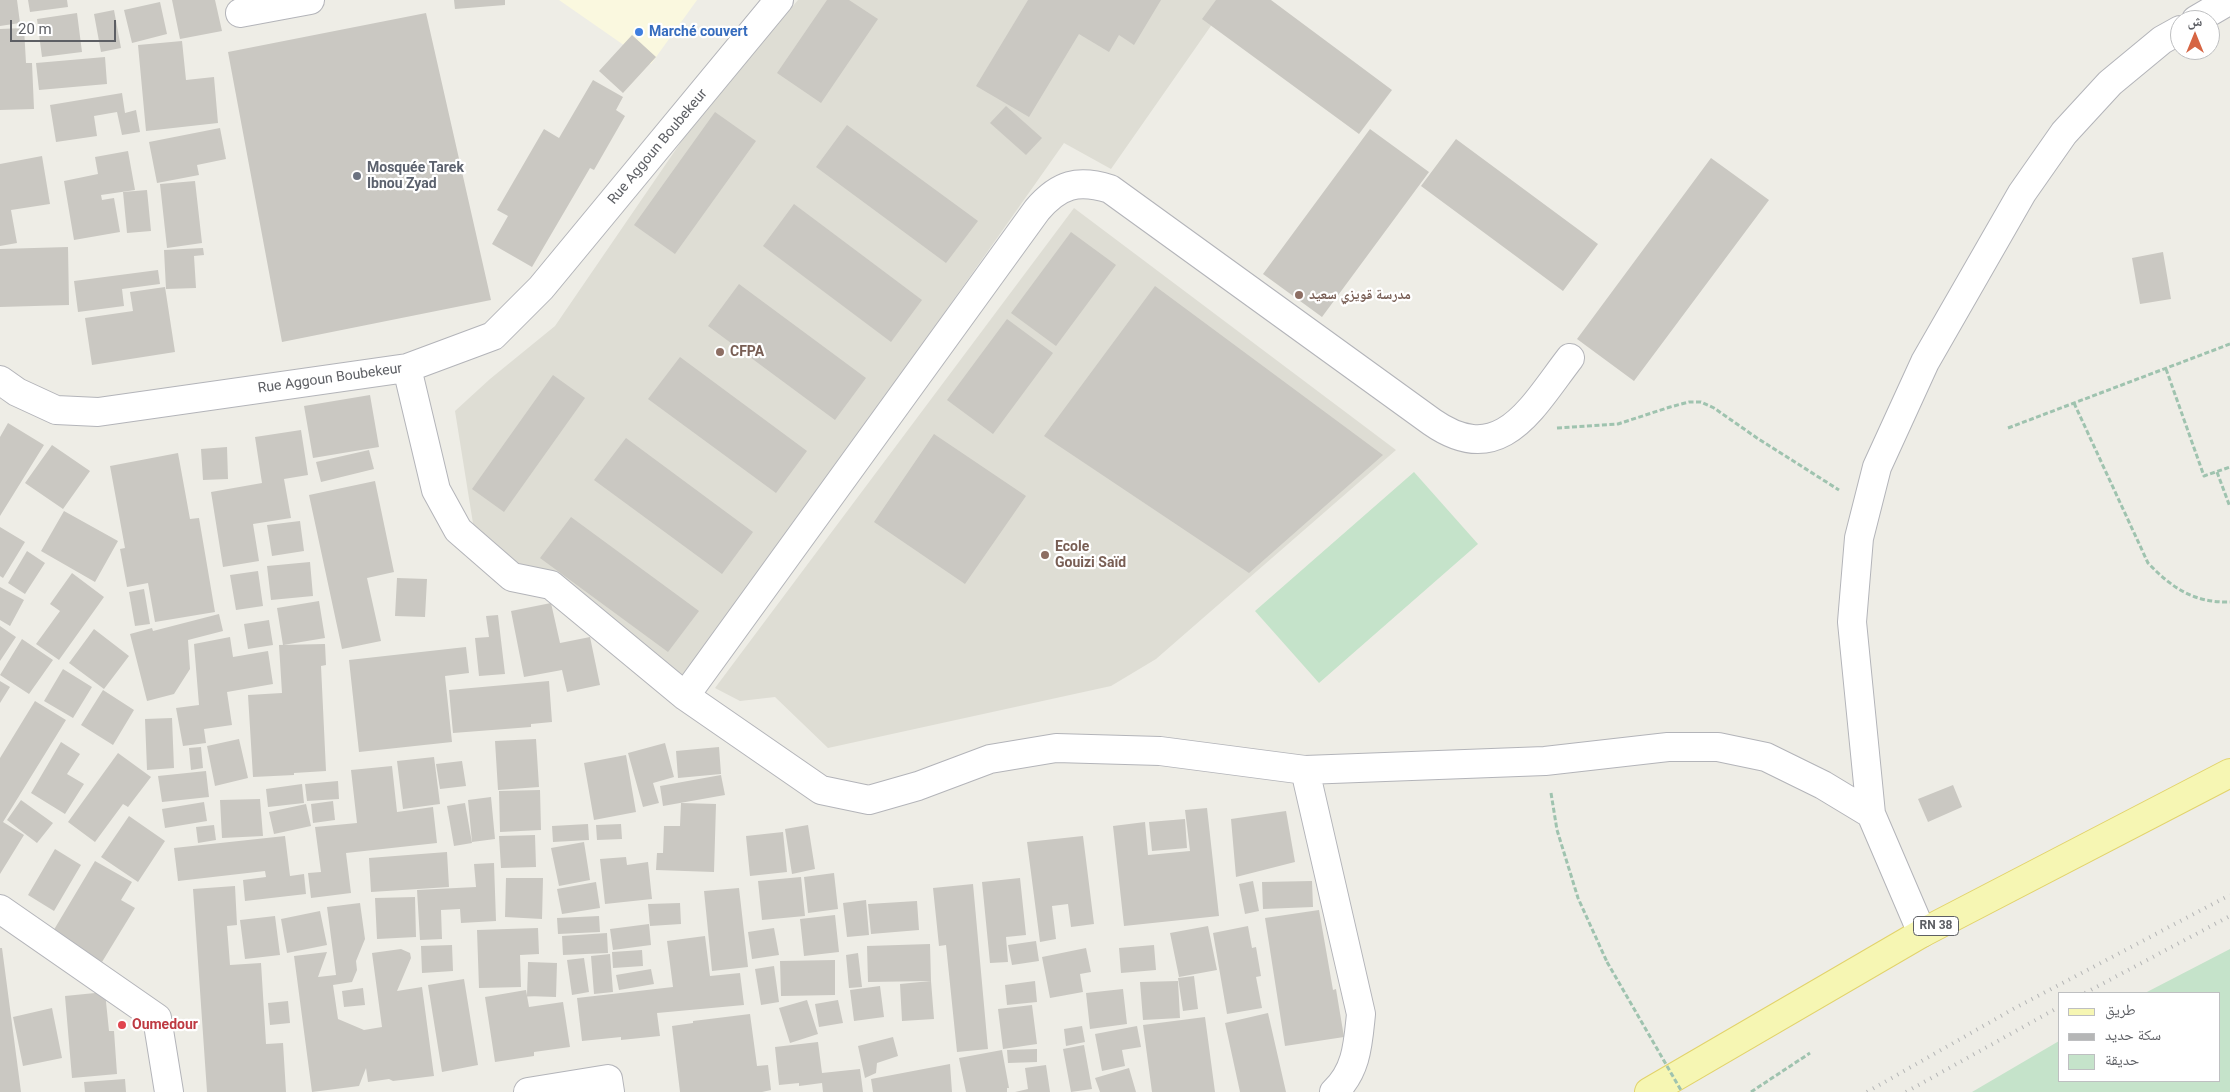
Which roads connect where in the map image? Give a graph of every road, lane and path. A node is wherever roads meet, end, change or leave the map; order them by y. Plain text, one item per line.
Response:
1 (310, 0) edge
2 (779, 0) edge
3 (2230, 0) edge
4 (2213, 10) edge
5 (240, 13) dead end
6 (2170, 36) edge
7 (2230, 344) edge
8 (1570, 358) dead end
9 (407, 368) junction
10 (2166, 369) junction
11 (0, 380) edge
12 (2074, 403) junction
13 (1514, 427) junction
14 (2008, 428) dead end
15 (2230, 467) edge
16 (2218, 472) junction
17 (1867, 505) junction
18 (2230, 507) edge
19 (2230, 602) edge
20 (685, 696) junction
21 (1545, 761) junction
22 (1305, 770) junction
23 (2230, 773) edge
24 (1871, 814) junction
25 (0, 908) edge
26 (1922, 933) junction
27 (1810, 1053) dead end
28 (169, 1092) edge
29 (528, 1092) edge
30 (610, 1092) edge
31 (1334, 1092) edge
32 (1649, 1092) edge
33 (1682, 1092) edge
34 (1751, 1092) edge

1 - 5 street
2 - 9 street, Rue Aggoun Boubekeur
3 - 4 street
6 - 17 street
7 - 10 path
8 - 13 street
9 - 11 street, Rue Aggoun Boubekeur
9 - 20 street
10 - 12 path
10 - 16 path
12 - 14 path
12 - 19 path
13 - 17 path
13 - 20 street
15 - 16 path
16 - 18 path
17 - 24 street
20 - 22 street
21 - 22 street
21 - 24 street
21 - 33 path, bridge
22 - 31 street
23 - 26 main road, RN 38
24 - 26 street
25 - 28 street
26 - 32 main road, RN 38
27 - 34 path
29 - 30 street

